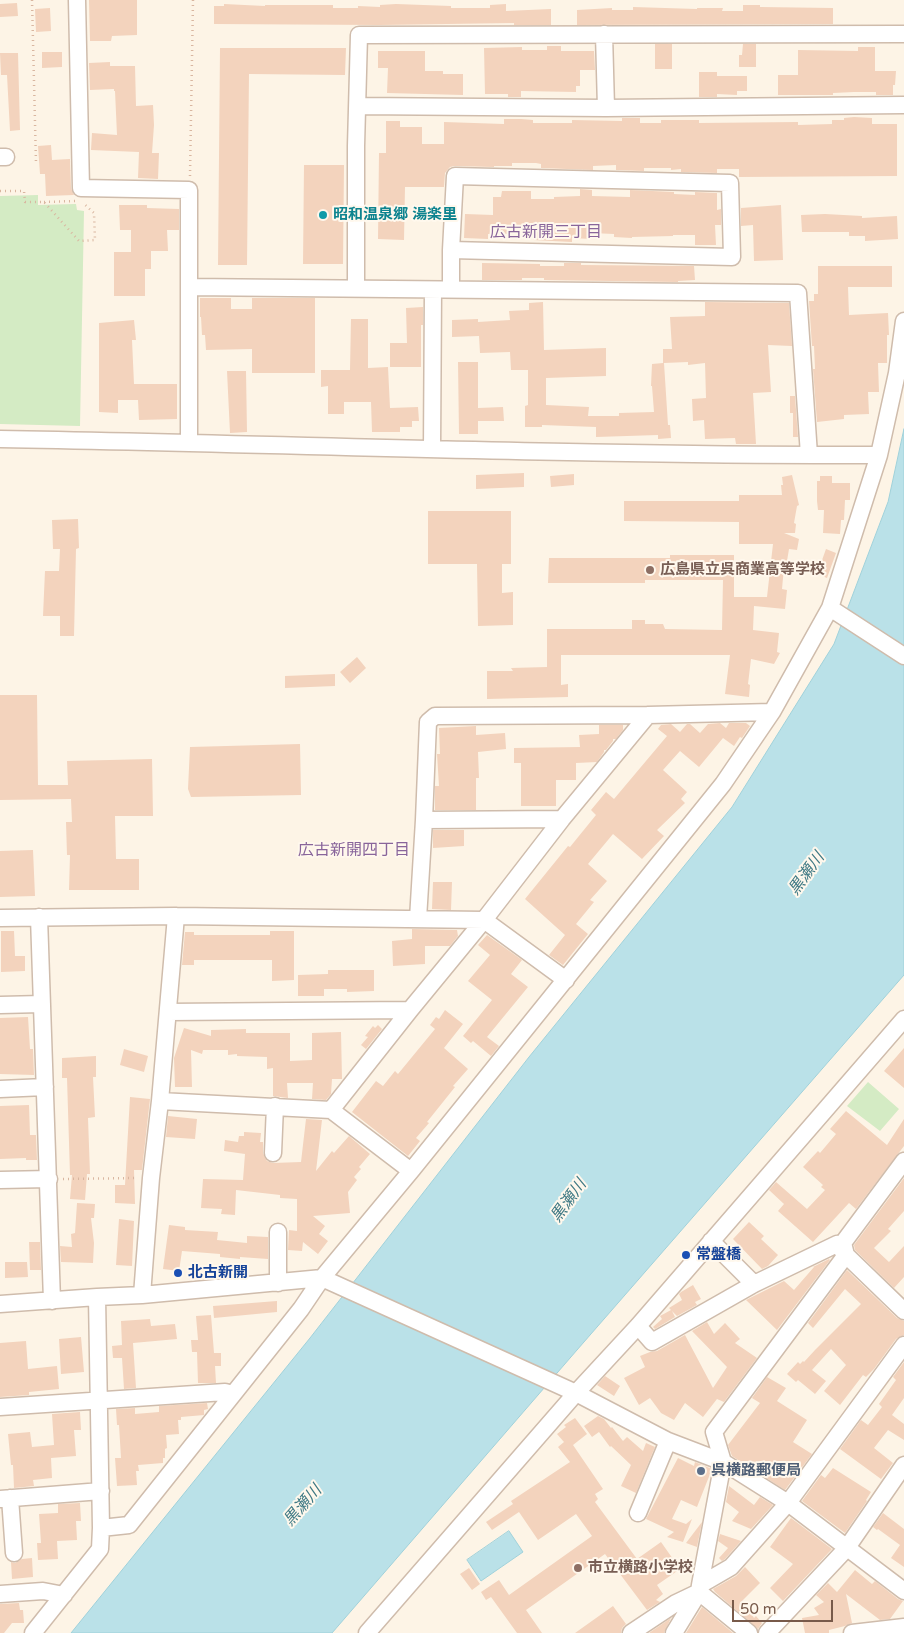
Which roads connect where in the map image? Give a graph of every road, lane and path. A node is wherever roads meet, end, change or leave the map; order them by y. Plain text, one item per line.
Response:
1 (32, 0) edge
2 (77, 0) edge
3 (193, 0) edge
4 (604, 34) junction
5 (904, 34) edge
6 (904, 105) edge
7 (358, 106) junction
8 (606, 108) junction
9 (36, 163) dead end
10 (189, 190) junction
11 (0, 191) edge
12 (44, 202) junction
13 (451, 250) junction
14 (189, 287) junction
15 (356, 288) junction
16 (451, 289) junction
17 (433, 290) junction
18 (904, 321) edge
19 (0, 439) edge
20 (189, 442) junction
21 (432, 450) junction
22 (809, 455) junction
23 (879, 455) junction
24 (835, 611) junction
25 (904, 656) edge
26 (772, 712) junction
27 (648, 715) junction
28 (562, 819) junction
29 (424, 820) junction
30 (176, 916) junction
31 (39, 917) junction
32 (0, 918) edge
33 (418, 918) junction
34 (484, 920) junction
35 (566, 980) junction
36 (42, 1004) junction
37 (0, 1005) edge
38 (410, 1010) junction
39 (168, 1012) junction
40 (904, 1019) edge
41 (45, 1087) junction
42 (0, 1089) edge
43 (160, 1101) junction
44 (275, 1106) junction
45 (331, 1110) junction
46 (273, 1152) dead end
47 (904, 1161) edge
48 (411, 1171) junction
49 (151, 1178) junction
50 (49, 1179) junction
51 (0, 1180) edge
52 (278, 1232) dead end
53 (711, 1241) junction
54 (846, 1255) junction
55 (327, 1280) junction
56 (278, 1283) junction
57 (754, 1284) junction
58 (142, 1295) junction
59 (97, 1297) junction
60 (52, 1301) junction
61 (0, 1304) edge
62 (904, 1311) edge
63 (638, 1326) junction
64 (904, 1345) edge
65 (571, 1390) junction
66 (233, 1394) junction
67 (99, 1400) junction
68 (0, 1407) edge
69 (668, 1441) junction
70 (723, 1462) junction
71 (904, 1465) edge
72 (101, 1491) junction
73 (5, 1499) edge
74 (788, 1503) junction
75 (638, 1513) dead end
76 (101, 1528) junction
77 (846, 1549) junction
78 (14, 1554) dead end
79 (700, 1588) junction
80 (904, 1591) edge
81 (0, 1594) edge
82 (64, 1595) junction
83 (904, 1626) edge
84 (774, 1631) edge
85 (33, 1633) edge
86 (367, 1633) edge
87 (630, 1633) edge
88 (674, 1633) edge
89 (749, 1633) edge
90 (852, 1633) edge

1 - 9 path
2 - 10 street
3 - 10 path
4 - 5 street
4 - 7 street
4 - 8 street
6 - 8 street
7 - 8 street
7 - 15 street
10 - 14 street
11 - 12 path
12 - 12 path
13 - 13 street
13 - 16 street
14 - 15 street
14 - 20 street
15 - 17 street
16 - 17 street
16 - 22 street
17 - 21 street
18 - 23 street
19 - 20 street
20 - 21 street
21 - 22 street
22 - 23 street
23 - 24 street
24 - 25 street
24 - 26 street
26 - 27 street
26 - 35 street
27 - 28 street
27 - 29 street
28 - 29 street
28 - 34 street
29 - 33 street
30 - 31 street
30 - 33 street
30 - 39 street
31 - 32 street
31 - 36 street
33 - 34 street
34 - 35 street
34 - 38 street
35 - 48 street
36 - 37 street
36 - 41 street
38 - 39 street
38 - 45 street
39 - 43 street
40 - 53 street
41 - 42 street
41 - 50 street
43 - 44 street
43 - 49 street
44 - 45 street
44 - 46 street
45 - 48 street
47 - 54 street
48 - 55 street
49 - 50 path
49 - 58 street
50 - 51 street
50 - 60 street
52 - 56 street
53 - 57 street
53 - 63 street
54 - 57 street
54 - 62 street
54 - 70 street
55 - 56 street
55 - 65 street
55 - 66 street
56 - 58 street
57 - 63 street
58 - 59 street
59 - 60 street
59 - 67 street
60 - 61 street
63 - 65 street
64 - 74 street
65 - 69 street
65 - 86 street
66 - 67 street
66 - 76 street
67 - 68 street
67 - 72 street
69 - 70 street
69 - 75 street
70 - 74 street
70 - 79 street
71 - 77 street
72 - 73 street
72 - 76 street
73 - 78 street
74 - 77 street
74 - 79 street
76 - 82 street
77 - 80 street
77 - 84 street
79 - 87 street
79 - 88 street
79 - 89 street
81 - 82 street
82 - 85 street
83 - 90 street

